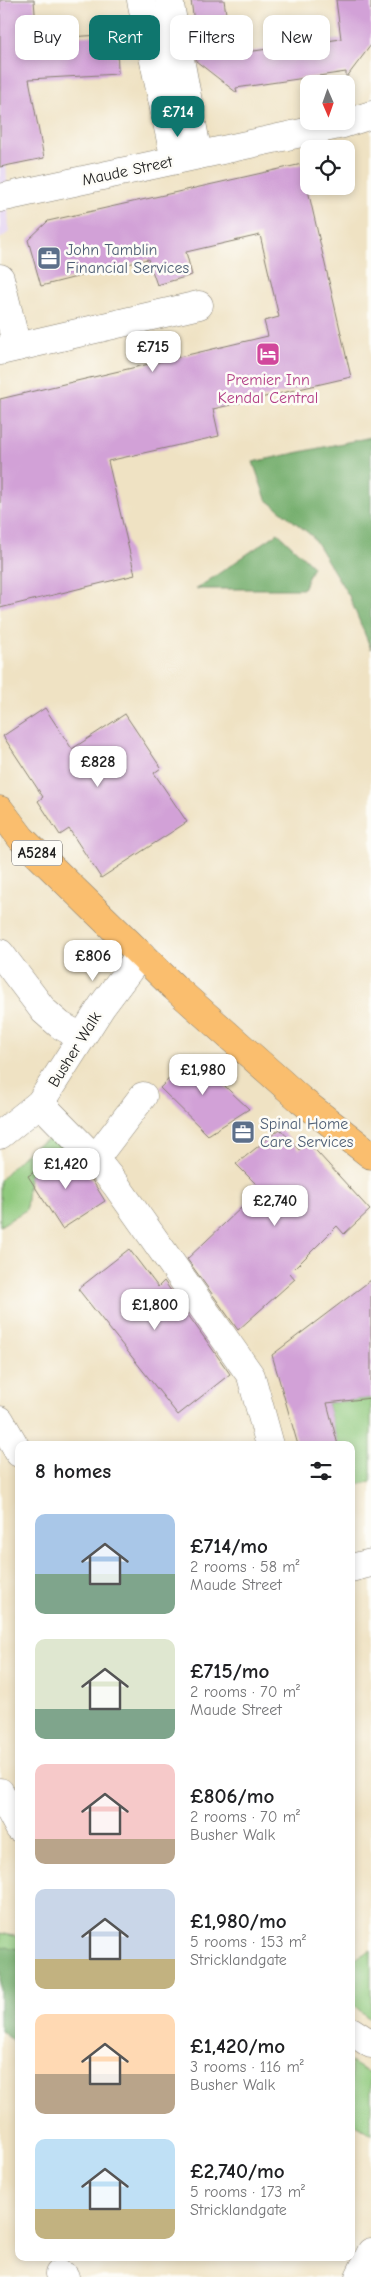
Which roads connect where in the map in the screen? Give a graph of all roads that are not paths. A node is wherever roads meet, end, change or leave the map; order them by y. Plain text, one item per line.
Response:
1 (142, 0) edge
2 (169, 0) edge
3 (371, 117) edge
4 (186, 158) junction
5 (0, 198) edge
6 (0, 278) edge
7 (199, 305) dead end
8 (8, 349) edge
9 (0, 810) edge
10 (0, 952) edge
11 (141, 954) junction
12 (81, 1037) junction
13 (143, 1096) dead end
14 (40, 1103) junction
15 (0, 1136) edge
16 (371, 1155) edge
17 (95, 1159) junction
18 (0, 1420) edge
19 (269, 1441) edge
20 (15, 1445) edge
21 (371, 1563) edge
22 (355, 1567) edge
23 (0, 1792) edge
24 (15, 1820) edge
25 (355, 2034) edge
26 (371, 2044) edge

1 - 4 street
2 - 4 street
3 - 4 street, Maude Street
4 - 5 street, Maude Street
6 - 8 street
7 - 8 street
9 - 11 highway, A5284
10 - 12 street
11 - 12 street, Busher Walk
11 - 16 highway, A5284
12 - 14 street, Busher Walk
13 - 17 street
14 - 15 street, Busher Walk
14 - 17 street
17 - 19 street
18 - 20 street
21 - 22 street
23 - 24 street
25 - 26 street

